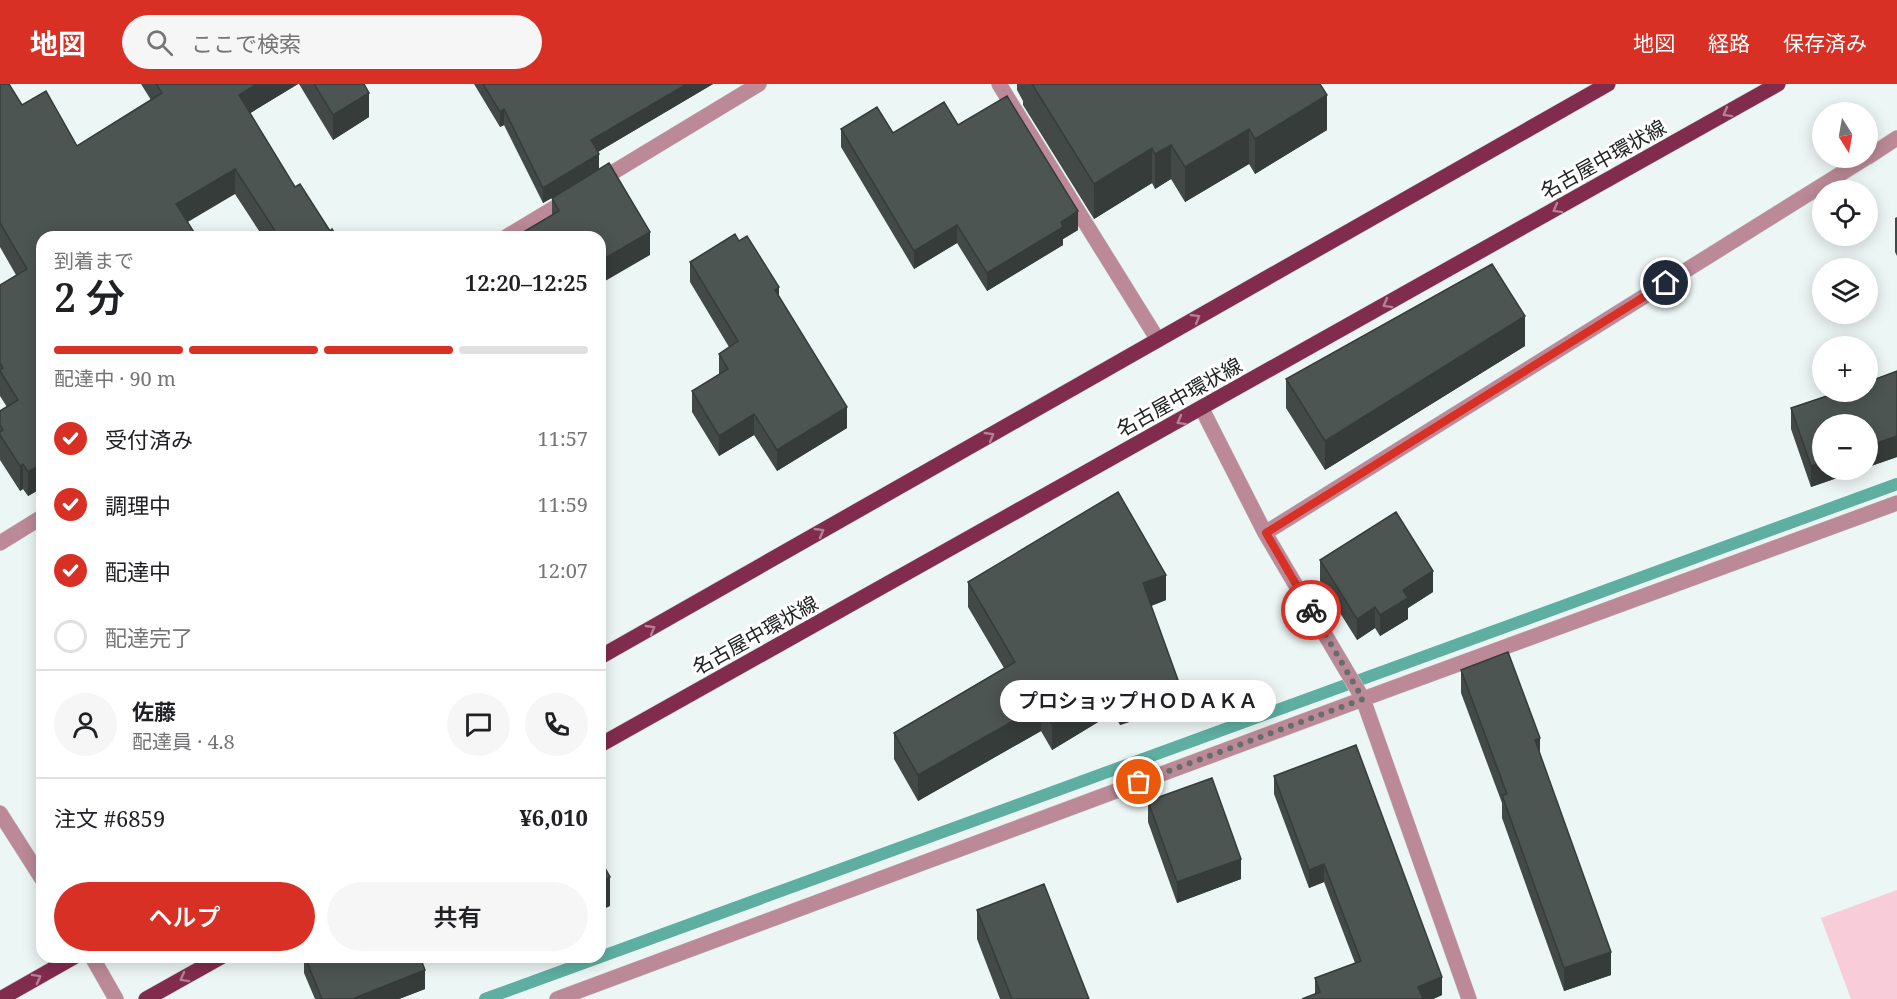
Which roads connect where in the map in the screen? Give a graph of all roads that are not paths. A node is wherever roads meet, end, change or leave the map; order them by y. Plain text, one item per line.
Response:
1 (759, 84) edge
2 (999, 84) edge
3 (1608, 84) edge
4 (1778, 84) edge
5 (1897, 138) edge
6 (1878, 150) edge
7 (1849, 168) edge
8 (516, 231) edge
9 (1158, 340) junction
10 (1202, 409) junction
11 (1897, 503) edge
12 (36, 522) edge
13 (1266, 533) junction
14 (0, 543) edge
15 (606, 654) edge
16 (1362, 697) junction
17 (606, 742) edge
18 (0, 813) edge
19 (36, 870) edge
20 (63, 963) edge
21 (95, 963) edge
22 (210, 963) edge
23 (0, 999) edge
24 (116, 999) edge
25 (146, 999) edge
26 (557, 999) edge
27 (1469, 999) edge

1 - 8 street
2 - 9 street
9 -> 3 main road
4 -> 10 main road, 名古屋中環状線
5 - 6 street
7 - 13 street
15 -> 9 main road
10 - 13 street
10 -> 17 main road, 名古屋中環状線
11 - 16 street
12 - 14 street
13 - 16 street
16 - 26 street
16 - 27 street
18 - 19 street
23 -> 20 main road
21 - 24 street
22 -> 25 main road

